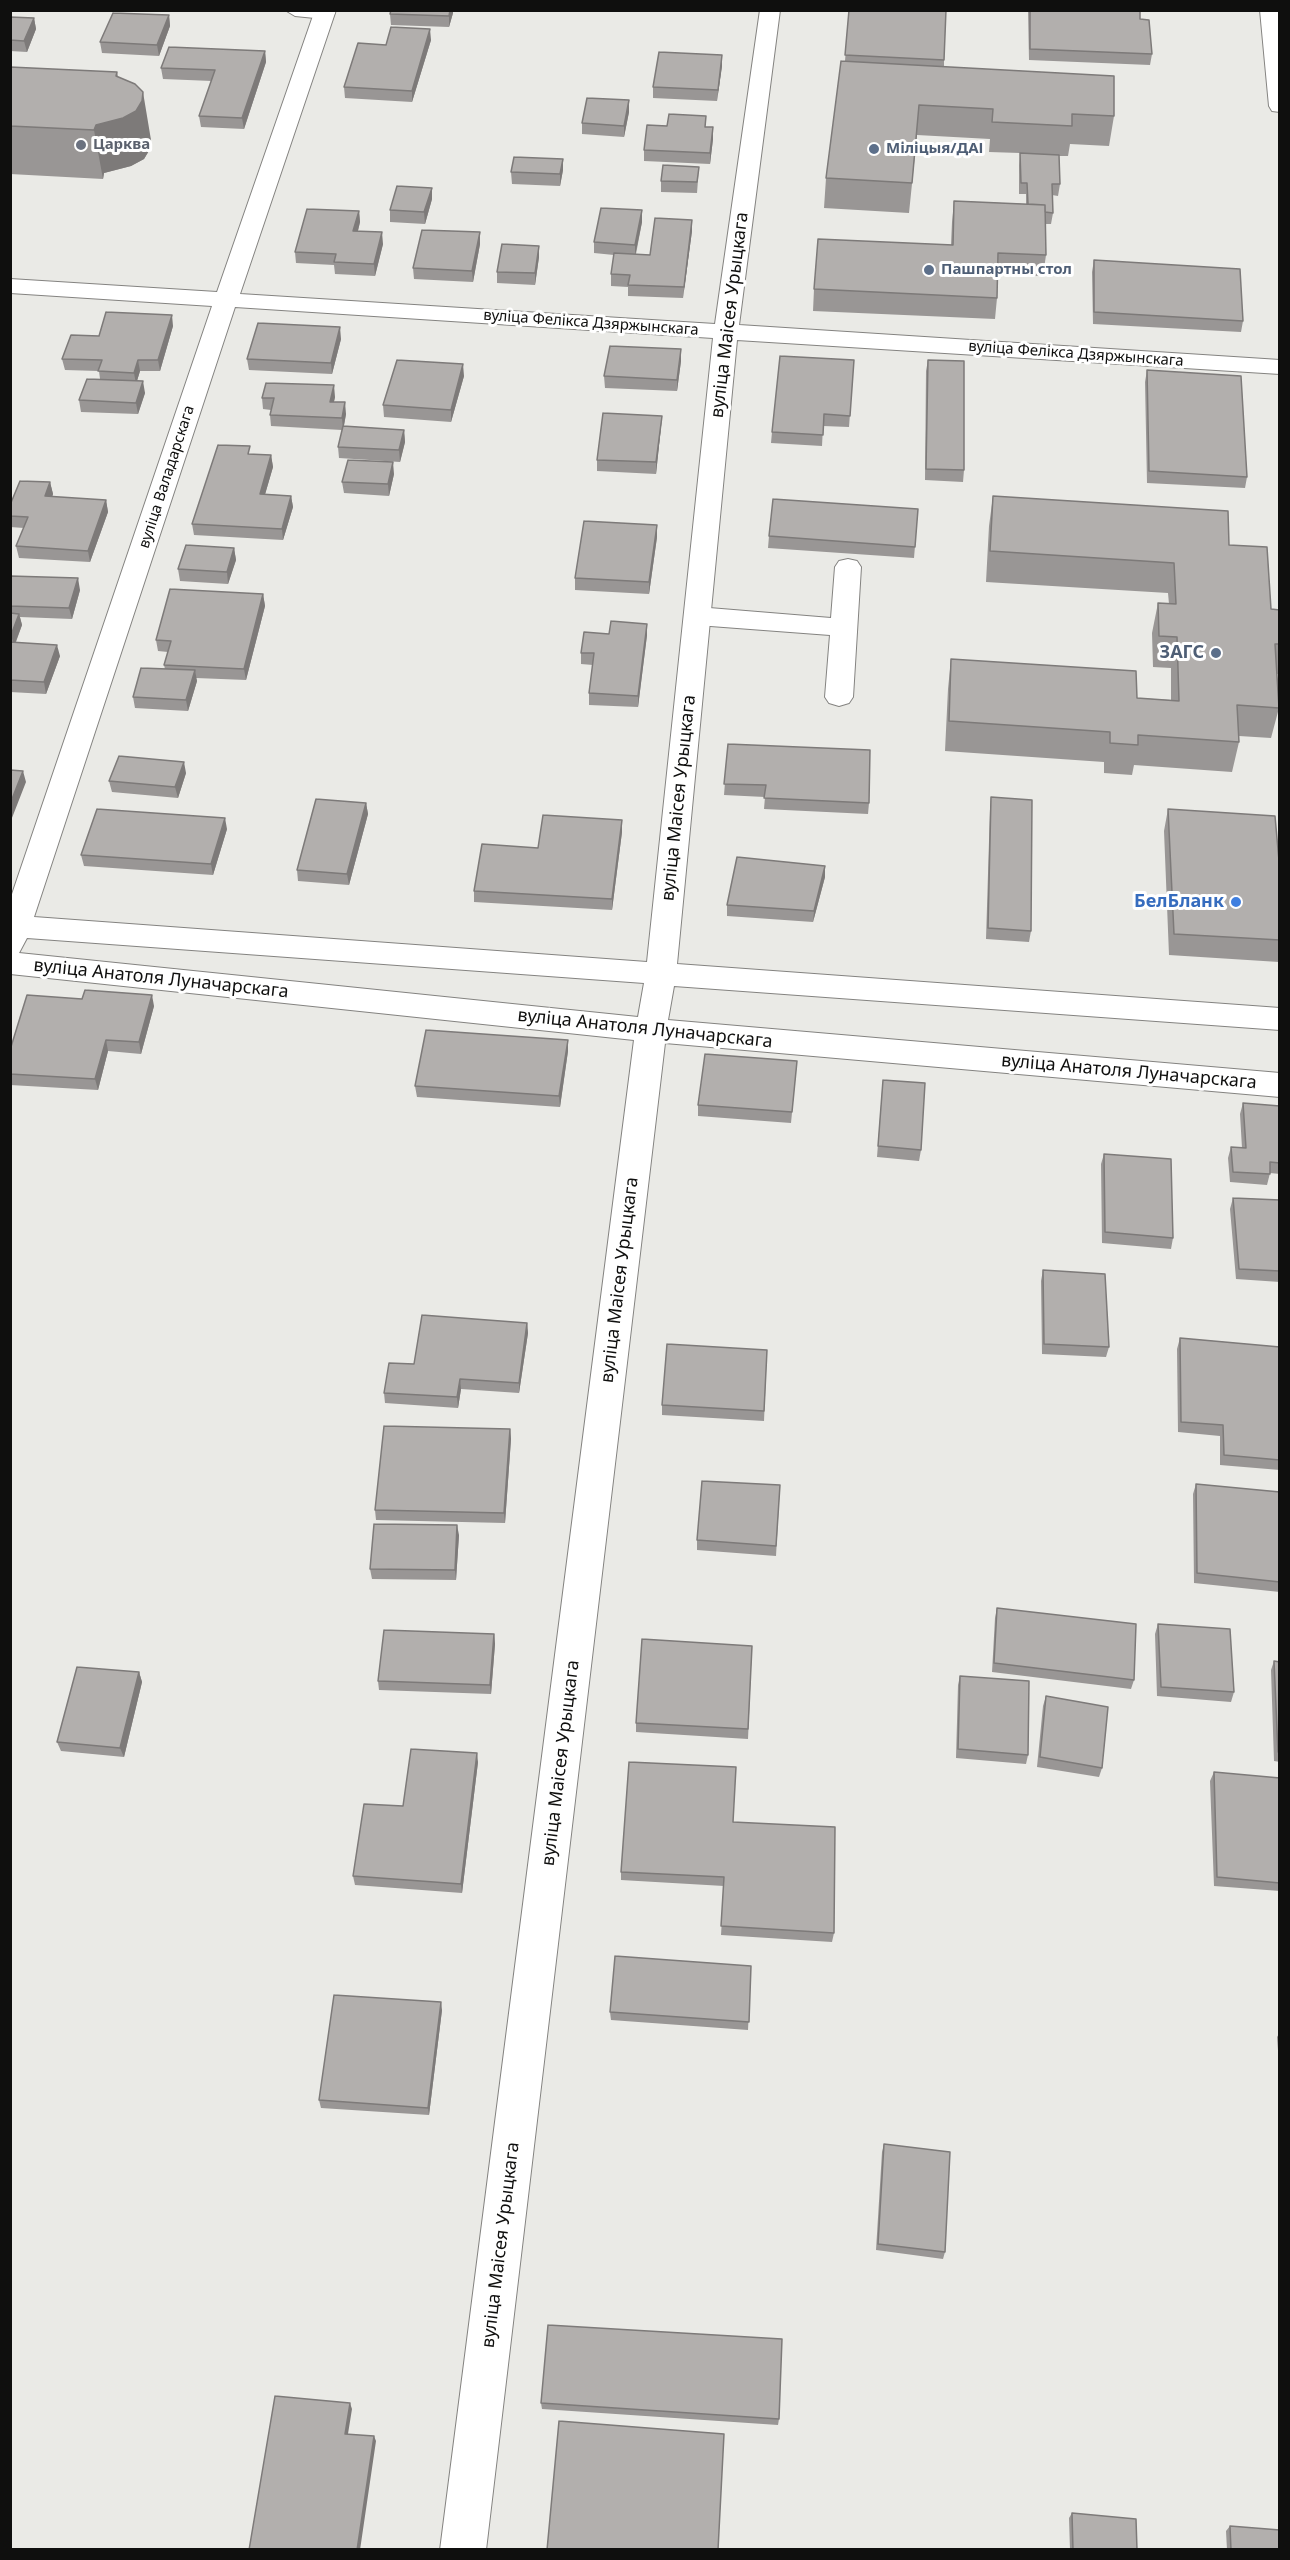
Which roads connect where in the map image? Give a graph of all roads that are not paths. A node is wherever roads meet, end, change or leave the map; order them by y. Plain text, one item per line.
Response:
1 (296, 10) edge
2 (771, 10) edge
3 (1270, 10) edge
4 (326, 12) edge
5 (1280, 106) edge
6 (10, 286) edge
7 (226, 299) junction
8 (726, 332) junction
9 (1280, 367) edge
10 (848, 567) dead end
11 (697, 616) junction
12 (844, 628) junction
13 (839, 697) dead end
14 (13, 932) edge
15 (10, 963) edge
16 (661, 973) junction
17 (1280, 1019) edge
18 (651, 1030) junction
19 (1280, 1085) edge
20 (463, 2550) edge

1 - 4 street
2 - 8 street, вуліца Маісея Урыцкага
3 - 5 street
4 - 7 street, вуліца Валадарскага
6 - 7 street, вуліца Фелікса Дзяржынскага
7 - 8 street, вуліца Фелікса Дзяржынскага
7 - 14 street, вуліца Валадарскага
8 - 9 street, вуліца Фелікса Дзяржынскага
8 - 11 street, вуліца Маісея Урыцкага
10 - 12 street
11 - 12 street
11 - 16 street, вуліца Маісея Урыцкага
12 - 13 street
14 - 16 street
15 - 18 street, вуліца Анатоля Луначарскага
16 - 17 street
16 - 18 street, вуліца Маісея Урыцкага
18 - 19 street, вуліца Анатоля Луначарскага
18 - 20 street, вуліца Маісея Урыцкага

